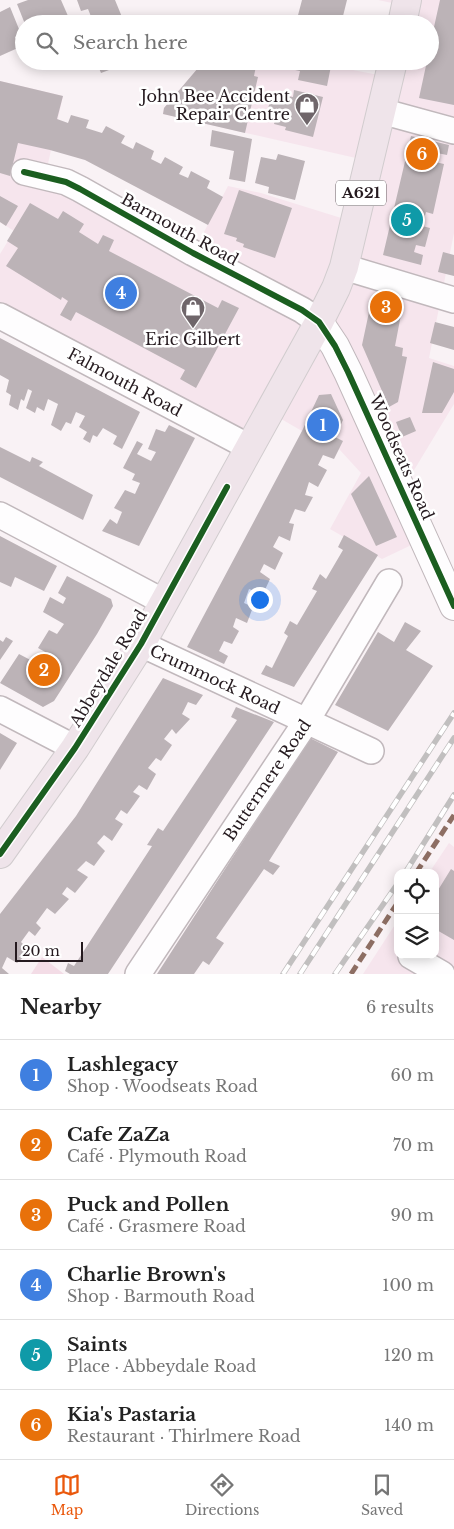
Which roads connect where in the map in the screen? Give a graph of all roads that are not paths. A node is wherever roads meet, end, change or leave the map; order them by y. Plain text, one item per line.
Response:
1 (407, 0) edge
2 (404, 15) edge
3 (391, 70) edge
4 (381, 112) junction
5 (454, 131) edge
6 (24, 172) dead end
7 (344, 267) junction
8 (454, 300) edge
9 (0, 316) edge
10 (319, 322) junction
11 (249, 447) junction
12 (0, 515) edge
13 (390, 582) dead end
14 (164, 602) junction
15 (454, 606) edge
16 (141, 644) junction
17 (0, 709) edge
18 (306, 722) junction
19 (75, 748) junction
20 (371, 751) dead end
21 (0, 854) edge
22 (416, 959) edge
23 (138, 974) edge
24 (442, 974) edge

1 - 2 main road
3 - 4 main road, Abbeydale Road / A621
4 - 5 street
4 - 7 main road, Abbeydale Road / A621
6 - 10 street, Barmouth Road
7 - 8 street
7 - 10 main road, Abbeydale Road / A621
9 - 11 street, Falmouth Road
10 - 11 main road, Abbeydale Road / A621
10 - 15 street, Woodseats Road
11 - 14 main road, Abbeydale Road / A621
12 - 14 street
13 - 18 street, Buttermere Road
14 - 16 main road, Abbeydale Road / A621
16 - 18 street, Crummock Road
16 - 19 main road, Abbeydale Road / A621
17 - 19 street
18 - 20 street, Crummock Road
18 - 23 street, Buttermere Road
19 - 21 main road, Abbeydale Road / A621
22 - 24 street

